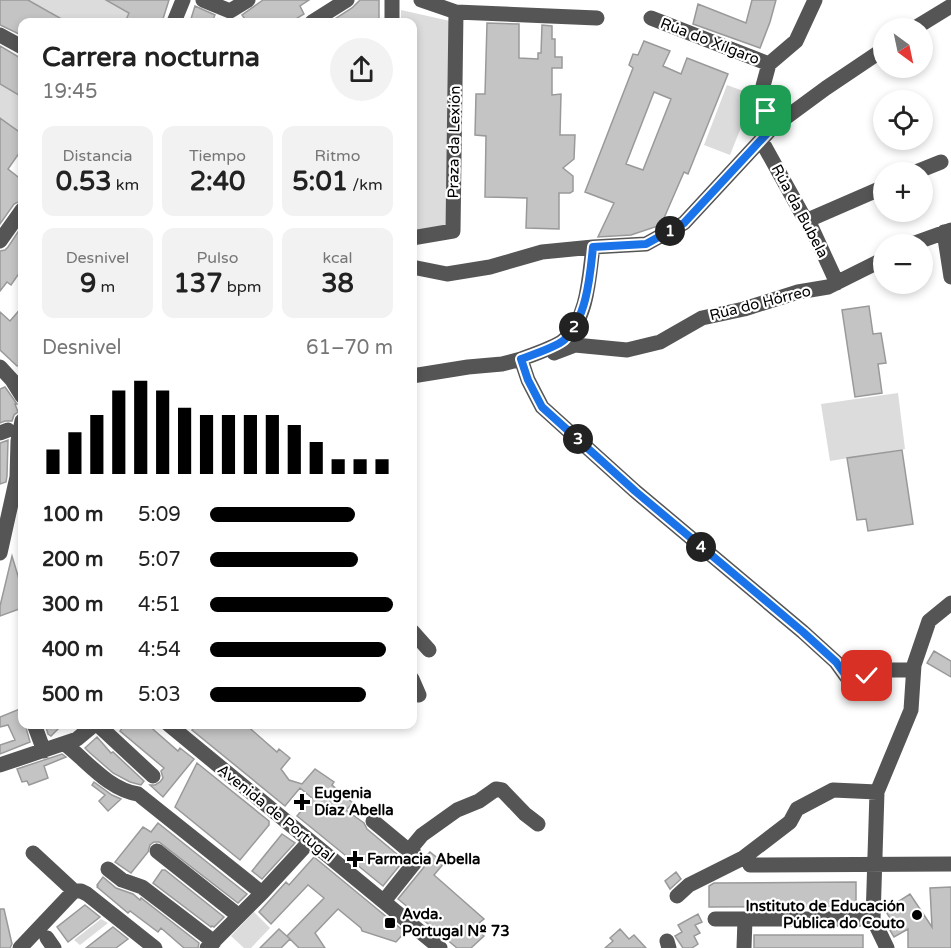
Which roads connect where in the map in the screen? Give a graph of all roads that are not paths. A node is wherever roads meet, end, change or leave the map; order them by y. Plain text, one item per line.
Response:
1 (183, 0) edge
2 (204, 0) edge
3 (249, 0) edge
4 (347, 0) edge
5 (392, 0) edge
6 (421, 0) edge
7 (815, 0) edge
8 (232, 5) edge
9 (951, 6) edge
10 (456, 12) junction
11 (176, 18) edge
12 (318, 18) edge
13 (392, 18) edge
14 (597, 18) dead end
15 (651, 18) dead end
16 (931, 18) edge
17 (0, 35) edge
18 (18, 45) edge
19 (873, 56) edge
20 (769, 64) junction
21 (773, 127) junction
22 (761, 140) junction
23 (941, 162) dead end
24 (933, 165) edge
25 (873, 192) edge
26 (18, 216) edge
27 (808, 220) junction
28 (948, 231) edge
29 (933, 236) edge
30 (417, 237) edge
31 (0, 241) edge
32 (593, 247) junction
33 (873, 265) edge
34 (417, 268) edge
35 (951, 277) edge
36 (837, 283) junction
37 (522, 362) junction
38 (0, 367) edge
39 (417, 375) edge
40 (17, 378) edge
41 (18, 441) edge
42 (0, 553) edge
43 (951, 603) edge
44 (417, 637) edge
45 (429, 650) dead end
46 (913, 670) junction
47 (417, 690) edge
48 (419, 695) dead end
49 (36, 729) edge
50 (90, 729) edge
51 (101, 729) edge
52 (174, 729) edge
53 (72, 745) junction
54 (44, 751) junction
55 (0, 765) edge
56 (153, 776) dead end
57 (877, 792) junction
58 (373, 821) dead end
59 (538, 824) dead end
60 (309, 841) junction
61 (156, 851) dead end
62 (33, 853) dead end
63 (414, 855) junction
64 (951, 864) edge
65 (750, 865) dead end
66 (874, 865) junction
67 (108, 869) dead end
68 (74, 891) junction
69 (262, 893) junction
70 (677, 896) dead end
71 (384, 901) junction
72 (239, 916) junction
73 (715, 919) dead end
74 (745, 919) junction
75 (873, 919) junction
76 (210, 945) edge
77 (20, 948) edge
78 (154, 948) edge
79 (440, 948) edge
80 (744, 948) edge
81 (887, 948) edge

1 - 11 street
2 - 8 street
3 - 8 street
4 - 12 street
5 - 13 street
6 - 10 street
7 - 20 street
9 - 16 street
10 - 14 street
10 - 30 street, Praza da Lexión
15 - 20 street, Rúa do Xílgaro
17 - 18 street
19 - 21 street
20 - 21 street
21 - 22 street
22 - 27 street, Rúa da Bubela
22 - 32 street
23 - 24 street
25 - 27 street
26 - 31 street
27 - 36 street, Rúa da Bubela
28 - 29 street
28 - 35 street
32 - 34 street
32 - 37 street
33 - 36 street, Rúa do Hórreo
36 - 37 street, Rúa do Hórreo
37 - 39 street
37 - 46 street
38 - 40 street
41 - 42 street
43 - 46 street
44 - 45 street
46 - 57 street
47 - 48 street
49 - 54 street
50 - 53 street
51 - 56 street
52 - 60 street, Avenida de Portugal
53 - 54 street
53 - 69 street
54 - 55 street
57 - 66 street
57 - 70 street
58 - 63 street
59 - 63 street
60 - 69 street
60 - 71 street, Avenida de Portugal
61 - 72 street
62 - 68 street
63 - 71 street
64 - 66 street
65 - 66 street
66 - 75 street
67 - 76 street
68 - 77 street
68 - 78 street
69 - 72 street
71 - 79 street, Avenida de Portugal
72 - 76 street
73 - 74 street
74 - 75 street
74 - 80 street
75 - 81 street

